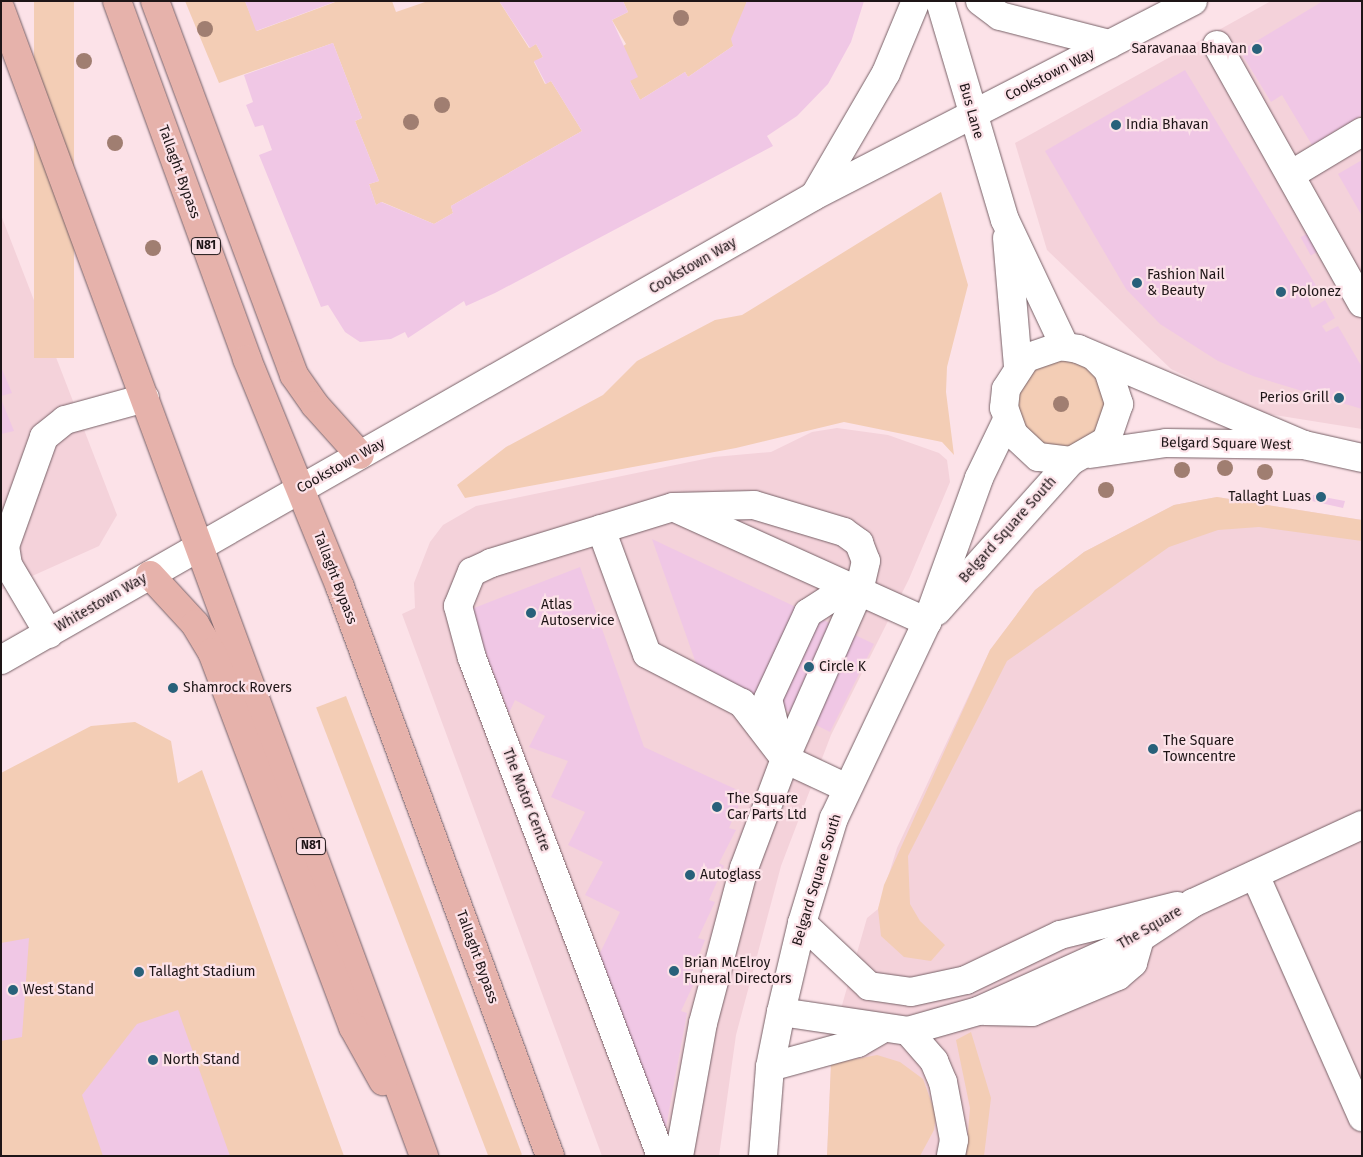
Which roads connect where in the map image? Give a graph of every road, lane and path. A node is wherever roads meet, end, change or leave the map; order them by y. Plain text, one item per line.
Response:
1 (117, 1) edge
2 (155, 1) edge
3 (916, 1) edge
4 (940, 1) edge
5 (980, 1) edge
6 (1193, 1) edge
7 (1, 10) edge
8 (1109, 44) junction
9 (1217, 45) dead end
10 (972, 115) junction
11 (1362, 132) edge
12 (1292, 174) junction
13 (814, 196) junction
14 (1006, 220) junction
15 (1362, 303) edge
16 (1065, 347) junction
17 (1095, 357) junction
18 (1018, 366) junction
19 (145, 398) junction
20 (1007, 420) junction
21 (1304, 445) junction
22 (360, 454) junction
23 (1081, 458) junction
24 (1362, 458) edge
25 (300, 488) junction
26 (673, 507) junction
27 (601, 529) junction
28 (200, 544) junction
29 (150, 575) junction
30 (860, 591) junction
31 (927, 622) junction
32 (49, 634) junction
33 (1, 660) edge
34 (785, 759) junction
35 (847, 788) junction
36 (1362, 825) edge
37 (1255, 874) junction
38 (1193, 903) junction
39 (802, 923) junction
40 (781, 1012) junction
41 (882, 1029) junction
42 (908, 1031) junction
43 (770, 1068) junction
44 (949, 1114) junction
45 (1362, 1117) edge
46 (423, 1153) edge
47 (550, 1156) edge
48 (661, 1156) edge
49 (679, 1156) edge
50 (763, 1156) edge
51 (937, 1156) edge
52 (951, 1156) edge

1 - 25 main road, Tallaght Bypass / N81
2 - 22 main road
3 - 13 street
4 - 10 street, Bus Lane
5 - 8 street
6 - 8 street, Cookstown Way
7 - 19 main road, N81
8 - 10 street, Cookstown Way
9 - 12 street
10 - 13 street, Cookstown Way
10 - 14 street, Bus Lane
11 - 12 street
12 - 15 street
13 - 22 street, Cookstown Way
14 - 16 street, Bus Lane
14 - 18 street, Bus Lane
16 - 17 street
16 - 18 street
17 - 21 street
17 - 23 street
18 - 20 street
19 - 28 main road, N81
19 - 32 street
20 - 23 street
20 - 31 street, Belgard Square South
21 - 23 street, Belgard Square West
21 - 24 street, Belgard Square West
22 - 25 street, Cookstown Way
23 - 31 street, Belgard Square South
25 - 28 street, Cookstown Way
25 - 47 main road, Tallaght Bypass / N81
26 - 27 street, The Motor Centre
26 - 30 street
26 - 30 street, The Motor Centre
27 - 34 street
27 - 48 street, The Motor Centre
28 - 29 street, Whitestown Way
28 - 46 main road, N81
29 - 32 street, Whitestown Way
29 - 46 main road
30 - 31 street
30 - 34 street, The Motor Centre
30 - 34 street
31 - 35 street, Belgard Square South
32 - 33 street, Whitestown Way
34 - 35 street
34 - 49 street
35 - 39 street, Belgard Square South
36 - 37 street
37 - 38 street
37 - 45 street
38 - 39 street, The Square
38 - 42 street, The Square
39 - 40 street, Belgard Square South
40 - 41 street, The Square
40 - 43 street, Belgard Square South
41 - 42 street, The Square
41 - 43 street
42 - 44 street
43 - 50 street, Belgard Square South
44 - 51 street
44 - 52 street

